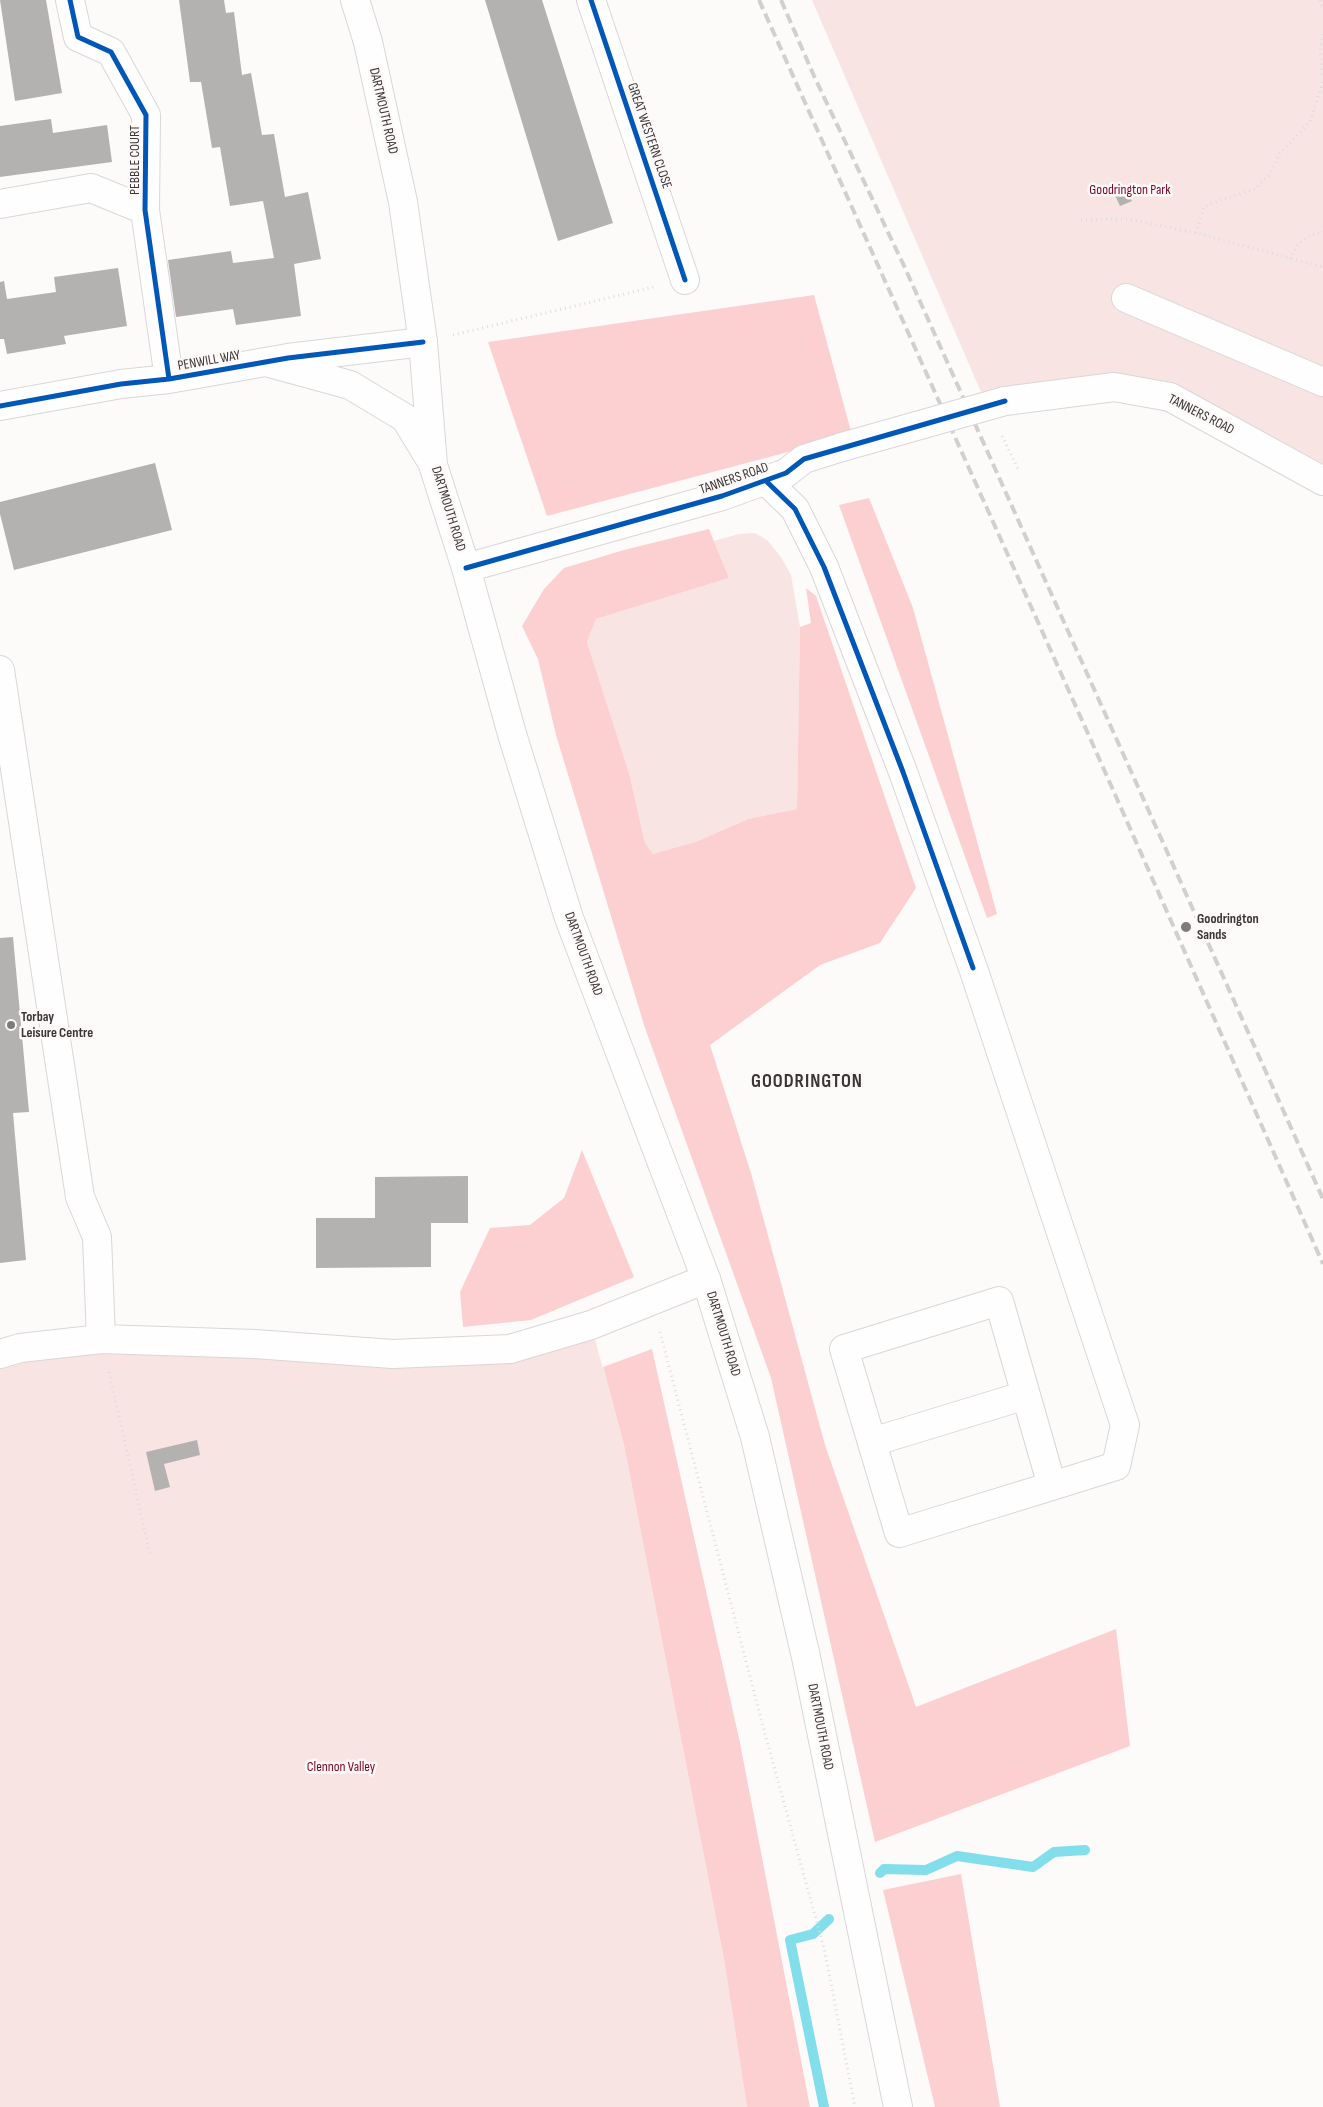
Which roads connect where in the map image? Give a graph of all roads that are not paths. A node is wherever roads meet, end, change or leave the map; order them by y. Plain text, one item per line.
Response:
1 (70, 0) edge
2 (355, 0) edge
3 (591, 0) edge
4 (0, 204) edge
5 (146, 210) junction
6 (685, 280) road end
7 (1126, 298) dead end
8 (423, 342) junction
9 (266, 362) junction
10 (169, 379) junction
11 (1323, 382) edge
12 (0, 406) edge
13 (433, 465) junction
14 (766, 481) junction
15 (1323, 481) edge
16 (466, 568) junction
17 (0, 670) edge
18 (5, 744) edge
19 (706, 1279) junction
20 (101, 1339) junction
21 (0, 1354) edge
22 (1026, 1395) junction
23 (872, 1442) junction
24 (1052, 1486) junction
25 (898, 2107) edge

1 - 5 main road, PEBBLE COURT
2 - 8 main road, DARTMOUTH ROAD
3 - 6 main road, GREAT WESTERN CLOSE
4 - 5 main road, PEBBLE COURT
5 - 10 main road, PEBBLE COURT
7 - 11 main road
8 - 9 main road, PENWILL WAY
8 - 13 main road, DARTMOUTH ROAD
9 - 10 main road, PENWILL WAY
9 - 13 main road
10 - 12 main road, PENWILL WAY
13 - 16 main road, DARTMOUTH ROAD
14 - 15 main road, TANNERS ROAD, bridge
14 - 16 main road, TANNERS ROAD
14 - 24 main road
16 - 19 main road, DARTMOUTH ROAD
17 - 18 main road
18 - 20 main road
19 - 20 main road
19 - 25 main road, DARTMOUTH ROAD
20 - 21 main road
22 - 23 main road
22 - 23 main road
22 - 24 main road
23 - 24 main road

